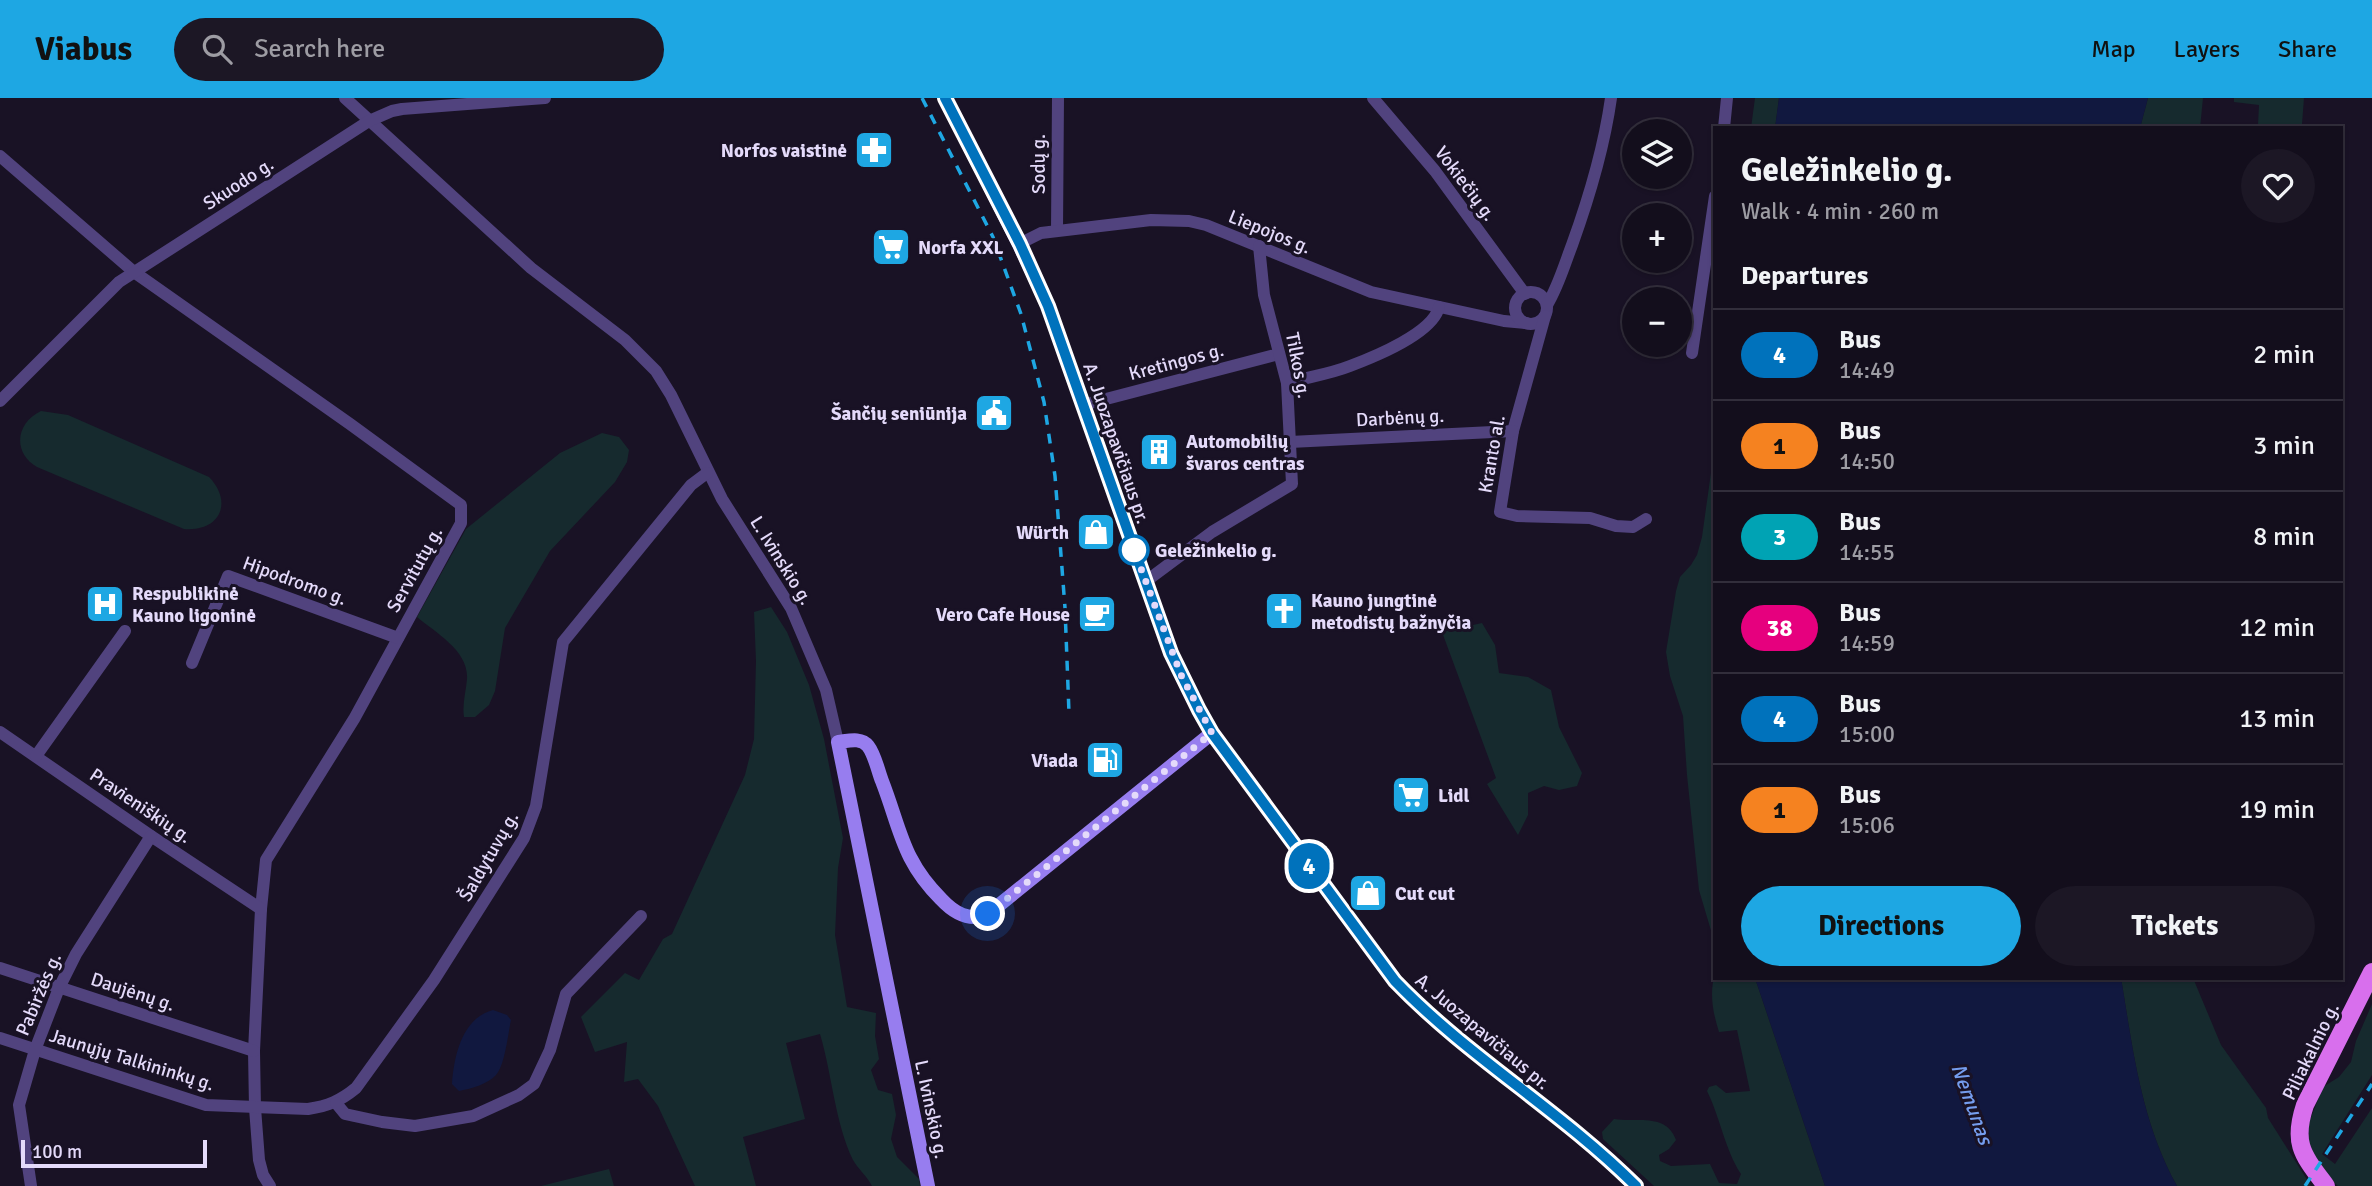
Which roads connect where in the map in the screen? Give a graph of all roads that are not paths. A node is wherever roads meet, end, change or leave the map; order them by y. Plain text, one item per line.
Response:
1 (345, 98) edge
2 (545, 98) edge
3 (945, 98) edge
4 (1058, 98) edge
5 (1373, 98) edge
6 (1611, 98) edge
7 (1727, 98) edge
8 (369, 121) junction
9 (1724, 126) edge
10 (0, 156) edge
11 (1713, 211) edge
12 (1057, 230) junction
13 (1020, 244) junction
14 (1259, 246) junction
15 (134, 272) junction
16 (1525, 294) junction
17 (1547, 303) junction
18 (1439, 307) junction
19 (1516, 312) junction
20 (1504, 321) junction
21 (1529, 324) junction
22 (1538, 340) junction
23 (1692, 353) dead end
24 (1279, 354) junction
25 (1287, 383) junction
26 (0, 401) edge
27 (1083, 405) junction
28 (1513, 431) junction
29 (1290, 442) junction
30 (707, 473) junction
31 (1646, 520) dead end
32 (1145, 582) junction
33 (125, 631) dead end
34 (398, 638) junction
35 (192, 663) dead end
36 (0, 732) edge
37 (1212, 733) junction
38 (838, 742) junction
39 (36, 756) junction
40 (150, 836) junction
41 (261, 909) junction
42 (641, 916) dead end
43 (0, 968) edge
44 (2372, 972) edge
45 (59, 988) junction
46 (0, 1038) edge
47 (35, 1050) junction
48 (254, 1051) junction
49 (336, 1103) junction
50 (255, 1108) junction
51 (31, 1186) edge
52 (270, 1186) edge
53 (928, 1186) edge
54 (1635, 1186) edge
55 (2326, 1186) edge

1 - 8 street, L. Ivinskio g.
2 - 8 street, Skuodo g.
3 - 13 main road, A. Juozapavičiaus pr.
4 - 12 street, Sodų g.
5 - 16 street, Vokiečių g.
6 - 17 street, Kranto al.
7 - 9 street
8 - 15 street, Skuodo g.
8 - 30 street, L. Ivinskio g.
10 - 15 street, Servitutų g.
11 - 23 street
12 - 13 street, Liepojos g.
12 - 14 street, Liepojos g.
13 - 27 main road, A. Juozapavičiaus pr.
14 - 18 street, Liepojos g.
14 - 24 street, Tilkos g.
15 - 26 street, Skuodo g.
15 - 34 street, Servitutų g.
16 - 17 street
16 - 19 street
17 - 21 street
17 - 22 street, Kranto al.
18 - 20 street, Liepojos g.
18 - 25 street
19 - 20 street
19 - 21 street
20 - 21 street, Liepojos g.
21 - 22 street
22 - 28 street, Kranto al.
24 - 25 street, Tilkos g.
24 - 27 street, Kretingos g.
25 - 29 street, Tilkos g.
27 - 32 main road, A. Juozapavičiaus pr.
28 - 29 street, Darbėnų g.
28 - 31 street, Kranto al.
29 - 32 street, Tilkos g.
30 - 38 street, L. Ivinskio g.
30 - 49 street, Šaldytuvų g.
32 - 37 main road, A. Juozapavičiaus pr.
33 - 39 street
34 - 35 street, Hipodromo g.
34 - 41 street, Servitutų g.
36 - 39 street, Pravieniškių g.
37 - 38 main road
37 - 54 main road, A. Juozapavičiaus pr.
38 - 53 main road, L. Ivinskio g.
39 - 40 street, Pravieniškių g.
40 - 41 street, Pravieniškių g.
40 - 45 street, Pabiržės g.
41 - 48 street, Servitutų g.
42 - 49 street
43 - 45 street, Daujėnų g.
44 - 55 main road, Piliakalnio g.
45 - 47 street, Pabiržės g.
45 - 48 street, Daujėnų g.
46 - 47 street, Jaunųjų Talkininkų g.
47 - 50 street, Jaunųjų Talkininkų g.
47 - 51 street, Pabiržės g.
48 - 50 street, Servitutų g.
49 - 50 street
50 - 52 street

